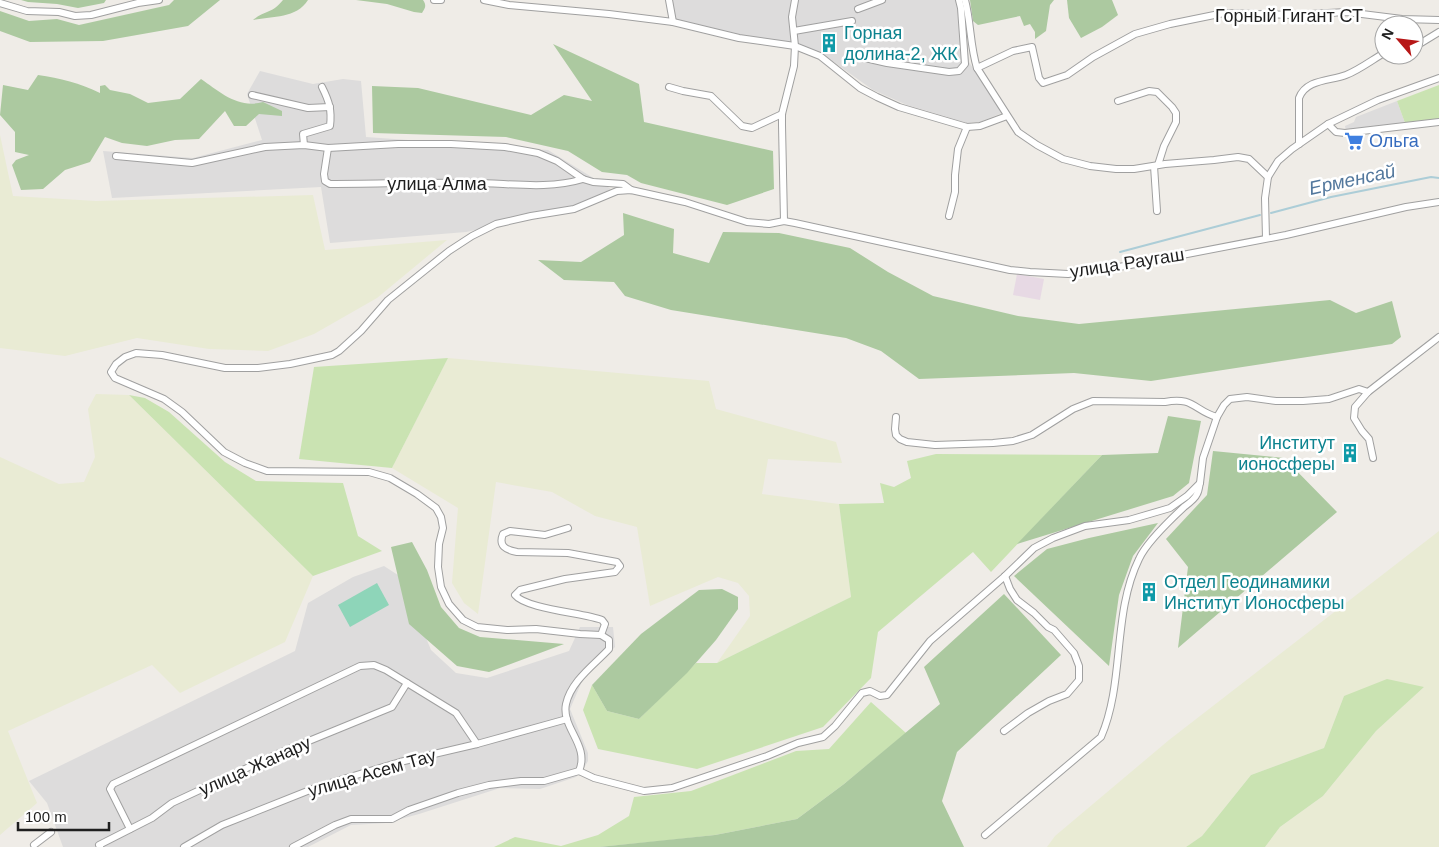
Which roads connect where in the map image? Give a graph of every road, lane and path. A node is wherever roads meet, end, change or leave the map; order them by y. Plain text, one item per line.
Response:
1 (159, 0) edge
2 (434, 0) edge
3 (441, 0) edge
4 (484, 0) edge
5 (669, 0) edge
6 (795, 0) edge
7 (882, 0) edge
8 (959, 0) edge
9 (966, 0) edge
10 (0, 3) edge
11 (858, 9) dead end
12 (1439, 20) edge
13 (852, 21) dead end
14 (673, 22) junction
15 (794, 32) junction
16 (1439, 32) edge
17 (1424, 41) edge
18 (795, 46) junction
19 (865, 58) dead end
20 (1374, 59) edge
21 (976, 68) junction
22 (1439, 78) edge
23 (322, 87) dead end
24 (669, 87) dead end
25 (252, 95) dead end
26 (1118, 101) dead end
27 (330, 107) junction
28 (782, 114) junction
29 (1007, 116) junction
30 (1439, 122) edge
31 (1328, 124) junction
32 (967, 127) junction
33 (1299, 144) junction
34 (304, 145) junction
35 (328, 148) junction
36 (116, 156) dead end
37 (1156, 165) junction
38 (1268, 176) junction
39 (583, 179) junction
40 (631, 190) junction
41 (1439, 202) edge
42 (1157, 211) dead end
43 (949, 216) dead end
44 (784, 221) junction
45 (1266, 238) junction
46 (1439, 337) edge
47 (1368, 392) junction
48 (896, 417) dead end
49 (1217, 417) junction
50 (1373, 458) dead end
51 (1200, 483) junction
52 (568, 528) dead end
53 (1005, 576) junction
54 (601, 635) junction
55 (407, 683) junction
56 (567, 719) junction
57 (1004, 730) dead end
58 (477, 744) junction
59 (579, 771) junction
60 (130, 829) junction
61 (51, 832) dead end
62 (985, 835) dead end
63 (33, 846) edge
64 (100, 847) edge
65 (184, 847) edge
66 (293, 847) edge

1 - 10 street
2 - 3 street
4 - 14 street
5 - 14 street
6 - 15 street
7 - 11 street
8 - 19 street
9 - 21 street
12 - 21 street, Горный Гигант СТ
13 - 15 street
14 - 18 street
15 - 18 street
16 - 17 street
18 - 28 street
18 - 32 street
20 - 33 street
21 - 29 street
22 - 31 street
23 - 27 street
24 - 28 street
25 - 27 street
26 - 37 street
27 - 34 street
28 - 44 street
29 - 32 street
29 - 37 street
30 - 31 street
31 - 33 street
32 - 43 street
33 - 38 street
34 - 35 street
34 - 36 street
35 - 39 street
35 - 39 street, улица Алма
37 - 38 street
37 - 42 street
38 - 45 street
39 - 40 street, улица Раугаш
40 - 44 street, улица Раугаш
40 - 54 street
41 - 45 street, улица Раугаш
44 - 45 street, улица Раугаш
46 - 47 street
47 - 49 street
47 - 50 street
48 - 49 street
49 - 51 street
51 - 53 street
51 - 62 street
52 - 54 street
53 - 57 street
53 - 59 street
54 - 56 street
55 - 58 street
55 - 60 street, улица Жанару
55 - 60 street
56 - 58 street, улица Асем Тау
56 - 59 street
58 - 65 street, улица Асем Тау
59 - 66 street
60 - 64 street, улица Жанару
61 - 63 street

